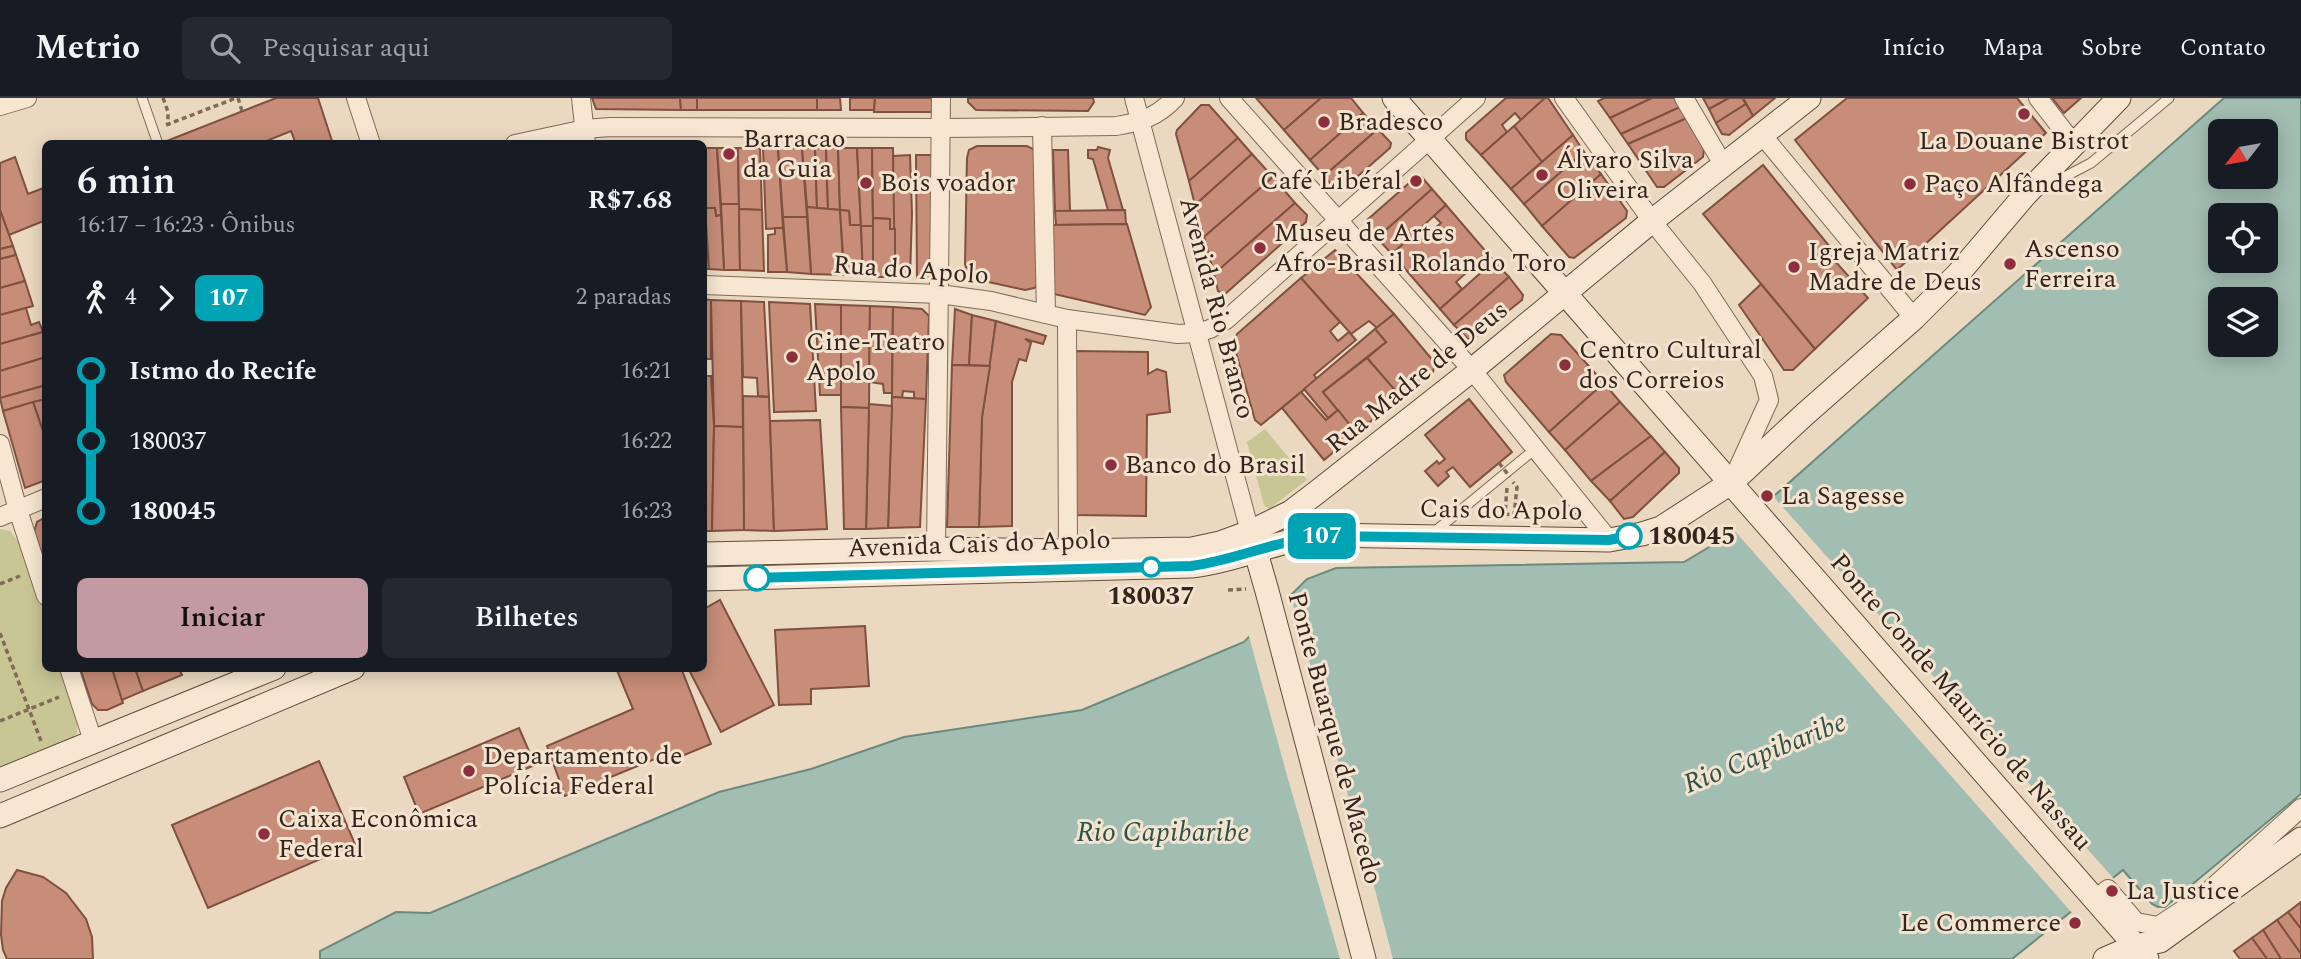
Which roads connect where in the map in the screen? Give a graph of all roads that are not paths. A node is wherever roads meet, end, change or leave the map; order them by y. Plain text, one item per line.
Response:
1 (27, 98) edge
2 (142, 98) edge
3 (356, 98) edge
4 (580, 98) edge
5 (941, 98) edge
6 (1134, 98) edge
7 (1175, 98) edge
8 (1229, 98) edge
9 (1394, 98) edge
10 (1476, 98) edge
11 (1564, 98) edge
12 (1684, 98) edge
13 (1809, 98) edge
14 (2038, 98) edge
15 (2119, 98) edge
16 (2169, 98) edge
17 (0, 106) edge
18 (1140, 122) junction
19 (1042, 126) junction
20 (940, 128) junction
21 (586, 136) edge
22 (1763, 136) junction
23 (1430, 138) junction
24 (156, 140) edge
25 (370, 140) edge
26 (550, 140) edge
27 (2073, 144) junction
28 (1724, 166) junction
29 (2025, 195) junction
30 (1338, 221) junction
31 (1652, 221) junction
32 (707, 285) edge
33 (1565, 292) junction
34 (939, 294) junction
35 (1046, 314) junction
36 (1914, 318) junction
37 (1067, 319) junction
38 (1197, 333) junction
39 (1472, 370) junction
40 (0, 444) edge
41 (1535, 449) junction
42 (1732, 482) junction
43 (42, 500) edge
44 (18, 510) junction
45 (0, 517) edge
46 (1429, 537) junction
47 (1609, 540) junction
48 (1252, 541) junction
49 (936, 550) junction
50 (1068, 551) junction
51 (707, 554) edge
52 (707, 579) edge
53 (42, 584) edge
54 (70, 672) edge
55 (264, 672) edge
56 (344, 672) edge
57 (170, 711) junction
58 (93, 741) junction
59 (180, 741) junction
60 (0, 780) edge
61 (2301, 808) edge
62 (0, 816) edge
63 (2301, 839) edge
64 (2096, 899) junction
65 (2147, 953) edge
66 (1364, 959) edge
67 (2105, 959) edge

1 - 17 street
2 - 24 lane
3 - 25 street
4 - 21 street
5 - 20 street
6 - 18 street, Avenida Rio Branco
7 - 18 street
8 - 30 street
9 - 23 main road, Ponte Conde Maurício de Nassau
10 - 23 street
11 - 31 street
12 - 28 street
13 - 22 main road, Rua Madre de Deus
14 - 27 street
15 - 27 main road, Cais do Apolo
16 - 29 lane
18 - 19 street
18 - 38 street, Avenida Rio Branco
19 - 20 street
19 - 35 street
20 - 21 street
20 - 34 street
21 - 26 street
22 - 28 main road, Rua Madre de Deus
22 - 36 street
23 - 30 street
23 - 33 main road, Ponte Conde Maurício de Nassau
27 - 29 main road, Cais do Apolo
28 - 31 main road, Rua Madre de Deus
29 - 36 main road, Cais do Apolo
30 - 38 street
30 - 39 street
31 - 33 main road, Rua Madre de Deus
31 - 42 street
32 - 34 street, Rua do Apolo
33 - 39 main road, Rua Madre de Deus
33 - 42 main road, Ponte Conde Maurício de Nassau
34 - 35 street, Rua do Apolo
34 - 49 street
35 - 37 street, Rua do Apolo
36 - 42 main road, Cais do Apolo
37 - 38 street, Rua do Apolo
37 - 50 street
38 - 48 street, Avenida Rio Branco
39 - 41 street
39 - 48 main road, Rua Madre de Deus
40 - 44 street
41 - 46 lane
41 - 47 street
42 - 47 main road, Cais do Apolo
42 - 64 main road, Ponte Conde Maurício de Nassau
43 - 44 street
44 - 45 street
44 - 53 street
46 - 47 main road, Cais do Apolo
46 - 48 main road, Cais do Apolo
48 - 50 main road, Avenida Cais do Apolo
48 - 52 main road, Avenida Cais do Apolo
48 - 66 main road, Ponte Buarque de Macedo
49 - 50 main road, Avenida Cais do Apolo
49 - 51 main road, Avenida Cais do Apolo
54 - 58 street
55 - 57 main road
56 - 59 main road
57 - 58 main road
57 - 59 main road
58 - 60 main road
59 - 62 main road
61 - 64 street
63 - 65 main road
64 - 65 main road, Ponte Conde Maurício de Nassau
65 - 67 main road

